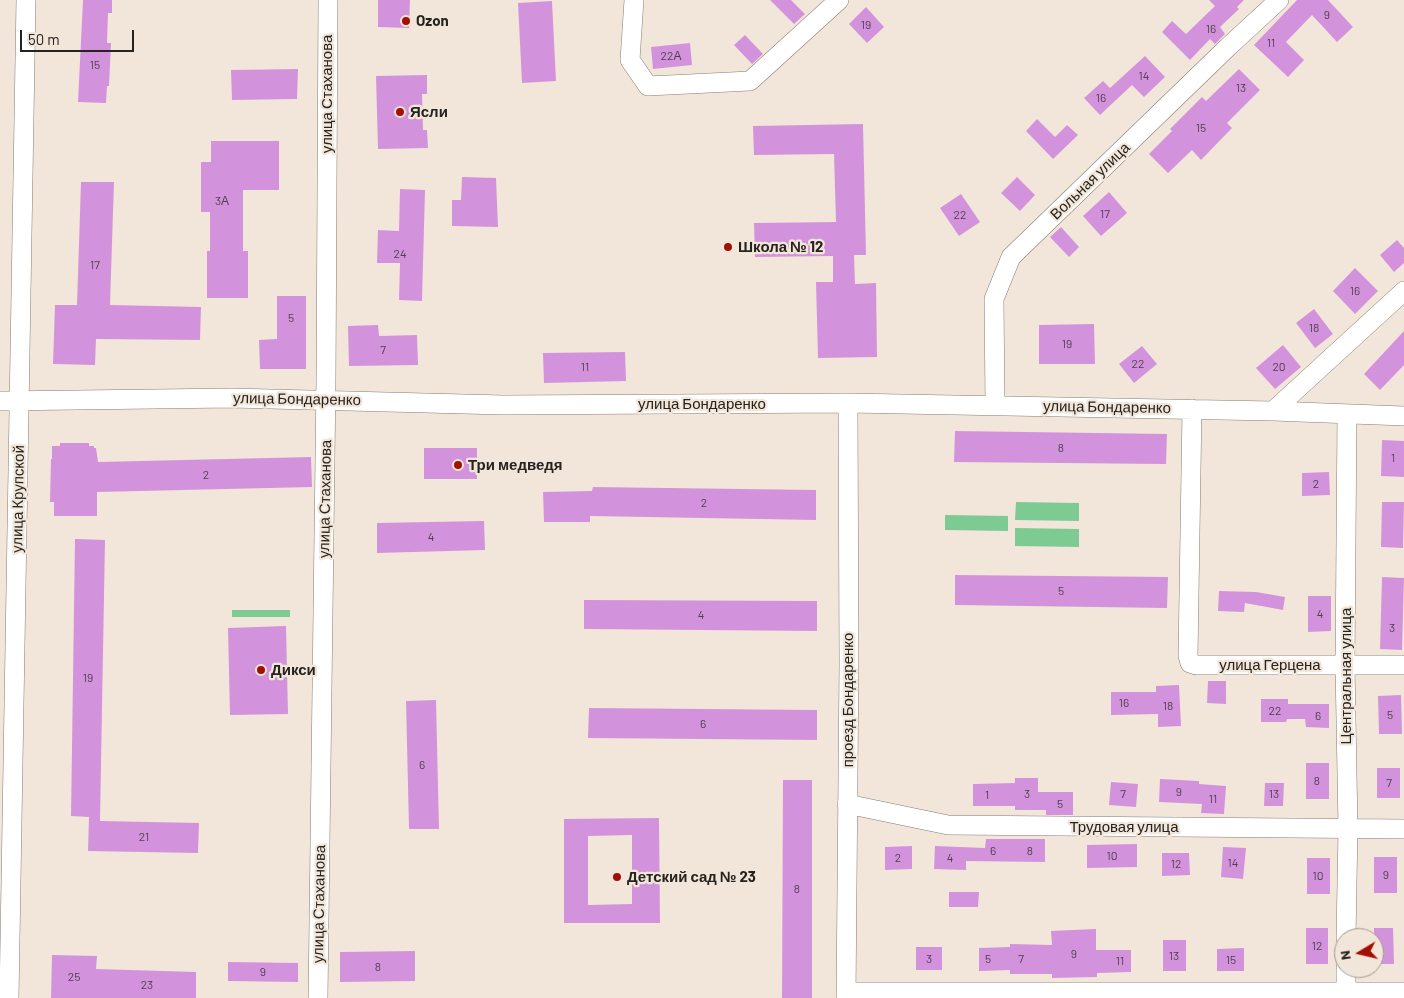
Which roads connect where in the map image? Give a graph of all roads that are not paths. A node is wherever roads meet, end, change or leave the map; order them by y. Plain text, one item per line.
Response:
1 (26, 0) edge
2 (328, 0) edge
3 (634, 0) edge
4 (839, 0) edge
5 (1279, 0) edge
6 (1404, 291) edge
7 (326, 400) junction
8 (0, 401) edge
9 (20, 402) junction
10 (848, 403) junction
11 (995, 405) junction
12 (1192, 409) junction
13 (1272, 410) junction
14 (1347, 415) junction
15 (1404, 416) edge
16 (1404, 665) edge
17 (1345, 666) junction
18 (847, 804) junction
19 (1348, 828) junction
20 (1404, 829) edge
21 (1346, 928) edge
22 (1346, 978) edge
23 (1404, 992) edge
24 (846, 995) edge
25 (1346, 995) edge
26 (9, 998) edge
27 (318, 998) edge

1 - 9 street, улица Крупской
2 - 7 street, улица Стаханова
3 - 4 street
5 - 11 street, Вольная улица
6 - 13 street
7 - 9 street, улица Бондаренко
7 - 10 street, улица Бондаренко
7 - 27 street, улица Стаханова
8 - 9 street, улица Бондаренко
9 - 26 street, улица Крупской
10 - 11 street, улица Бондаренко
10 - 18 street, проезд Бондаренко
11 - 12 street, улица Бондаренко
12 - 13 street, улица Бондаренко
12 - 17 street, улица Герцена
13 - 14 street, улица Бондаренко
14 - 15 street, улица Бондаренко
14 - 17 street, Центральная улица
16 - 17 street, улица Герцена
17 - 19 street, Центральная улица
18 - 19 street, Трудовая улица
18 - 24 street, проезд Бондаренко
19 - 20 street, Трудовая улица
19 - 21 street, Центральная улица
22 - 25 street
23 - 25 street
24 - 25 street

